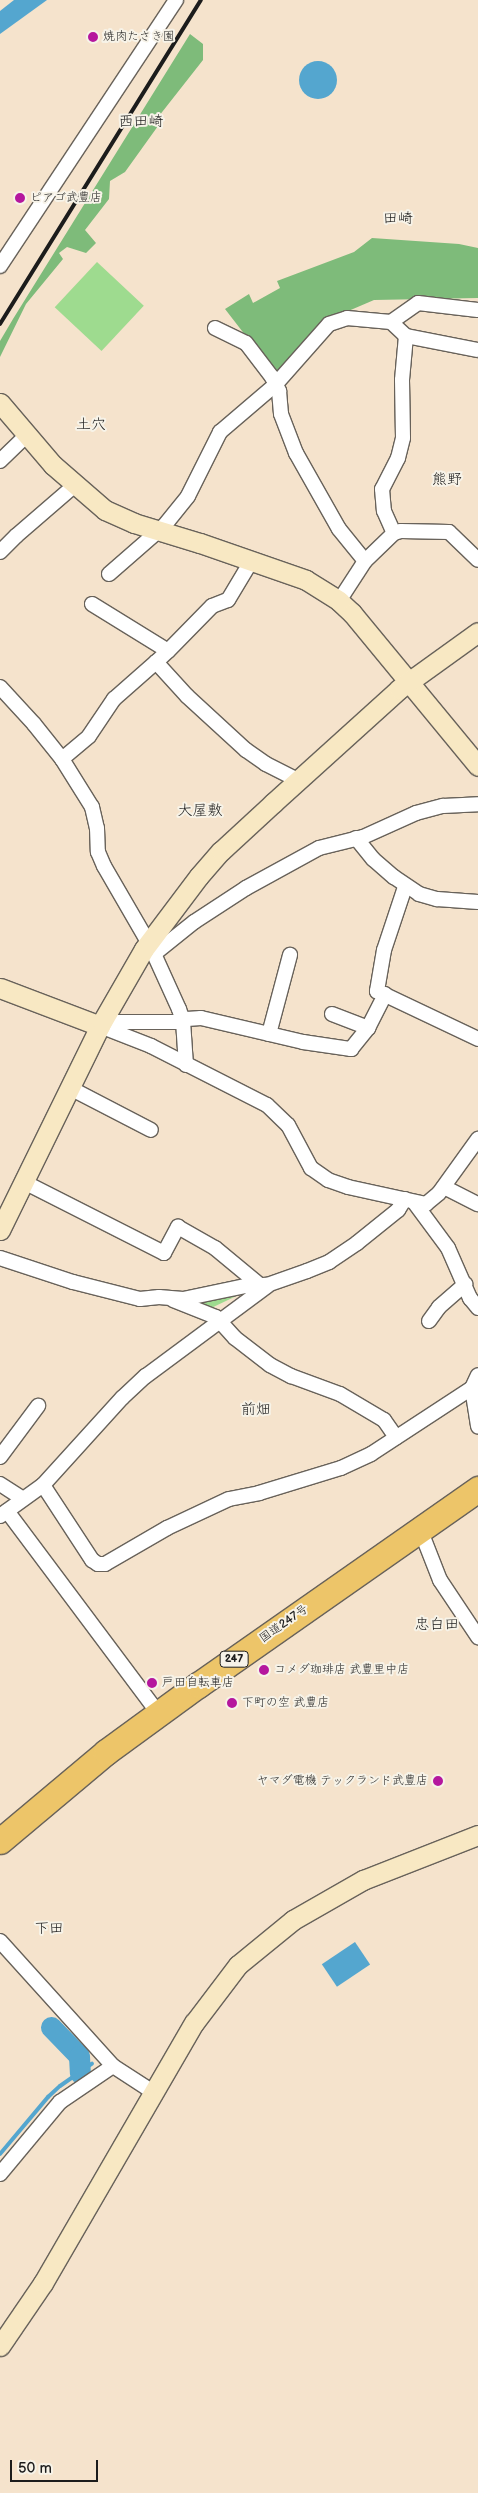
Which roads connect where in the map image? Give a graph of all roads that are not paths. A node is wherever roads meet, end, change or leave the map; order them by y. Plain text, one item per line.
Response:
1 (176, 1) edge
2 (0, 266) edge
3 (478, 310) edge
4 (391, 322) junction
5 (215, 328) dead end
6 (406, 336) junction
7 (478, 350) edge
8 (275, 385) junction
9 (0, 403) edge
10 (27, 435) junction
11 (0, 461) edge
12 (75, 485) junction
13 (159, 530) junction
14 (394, 533) junction
15 (0, 552) edge
16 (252, 560) junction
17 (478, 560) edge
18 (365, 561) junction
19 (109, 574) dead end
20 (339, 601) junction
21 (92, 604) dead end
22 (478, 632) edge
23 (168, 651) junction
24 (156, 662) junction
25 (409, 681) junction
26 (0, 687) edge
27 (62, 759) junction
28 (478, 766) edge
29 (298, 780) junction
30 (478, 804) edge
31 (356, 838) junction
32 (405, 886) junction
33 (478, 902) edge
34 (149, 948) junction
35 (290, 954) dead end
36 (0, 988) edge
37 (385, 994) junction
38 (332, 1014) dead end
39 (182, 1021) junction
40 (101, 1024) junction
41 (368, 1028) junction
42 (269, 1034) junction
43 (478, 1038) edge
44 (186, 1065) junction
45 (70, 1088) junction
46 (132, 1136) dead end
47 (478, 1139) edge
48 (24, 1182) junction
49 (444, 1187) junction
50 (410, 1201) junction
51 (478, 1204) edge
52 (0, 1230) edge
53 (0, 1258) edge
54 (465, 1284) junction
55 (264, 1286) junction
56 (169, 1298) junction
57 (478, 1308) edge
58 (219, 1320) junction
59 (430, 1321) dead end
60 (475, 1381) edge
61 (38, 1406) dead end
62 (478, 1428) edge
63 (396, 1437) junction
64 (0, 1457) edge
65 (0, 1484) edge
66 (43, 1485) junction
67 (478, 1489) edge
68 (23, 1499) junction
69 (4, 1514) edge
70 (420, 1529) junction
71 (478, 1637) edge
72 (158, 1713) junction
73 (478, 1835) edge
74 (0, 1841) edge
75 (0, 1940) edge
76 (113, 2066) junction
77 (153, 2092) junction
78 (0, 2174) edge
79 (0, 2346) edge

1 - 2 street
3 - 4 street
4 - 6 street
4 - 8 street
5 - 8 street
6 - 7 street
6 - 14 street
8 - 13 street
8 - 18 street
9 - 10 street
10 - 11 street
10 - 12 street
12 - 13 street
12 - 15 street
13 - 16 street
13 - 19 street
14 - 17 street
14 - 18 street
16 - 20 street
16 - 23 street
18 - 20 street
20 - 25 street
21 - 23 street
22 - 25 street
23 - 24 street
24 - 27 street
24 - 29 street
25 - 28 street
25 - 29 street
26 - 27 street
27 - 34 street
29 - 34 street
30 - 31 street
31 - 32 street
31 - 34 street
32 - 33 street
32 - 37 street
34 - 39 street
34 - 40 street
35 - 42 street
36 - 40 street
37 - 41 street
37 - 43 street
38 - 41 street
39 - 40 street
39 - 42 street
39 - 44 street
40 - 44 street
40 - 45 street
41 - 42 street
44 - 50 street
45 - 46 street
45 - 48 street
47 - 49 street
48 - 52 street
48 - 55 street
49 - 50 street
49 - 51 street
50 - 54 street
50 - 55 street
53 - 56 street
54 - 57 street
54 - 59 street
55 - 56 street
55 - 58 street
56 - 58 street
58 - 63 street
58 - 66 street
60 - 62 street
60 - 63 street
61 - 64 street
63 - 66 street
65 - 68 street
66 - 68 street
67 - 70 highway, 国道247号 / 247
68 - 69 street
69 - 72 street
70 - 71 street
70 - 72 highway, 国道247号 / 247
72 - 74 highway, 国道247号 / 247
73 - 77 street
75 - 76 street
76 - 77 street
76 - 78 street
77 - 79 street

